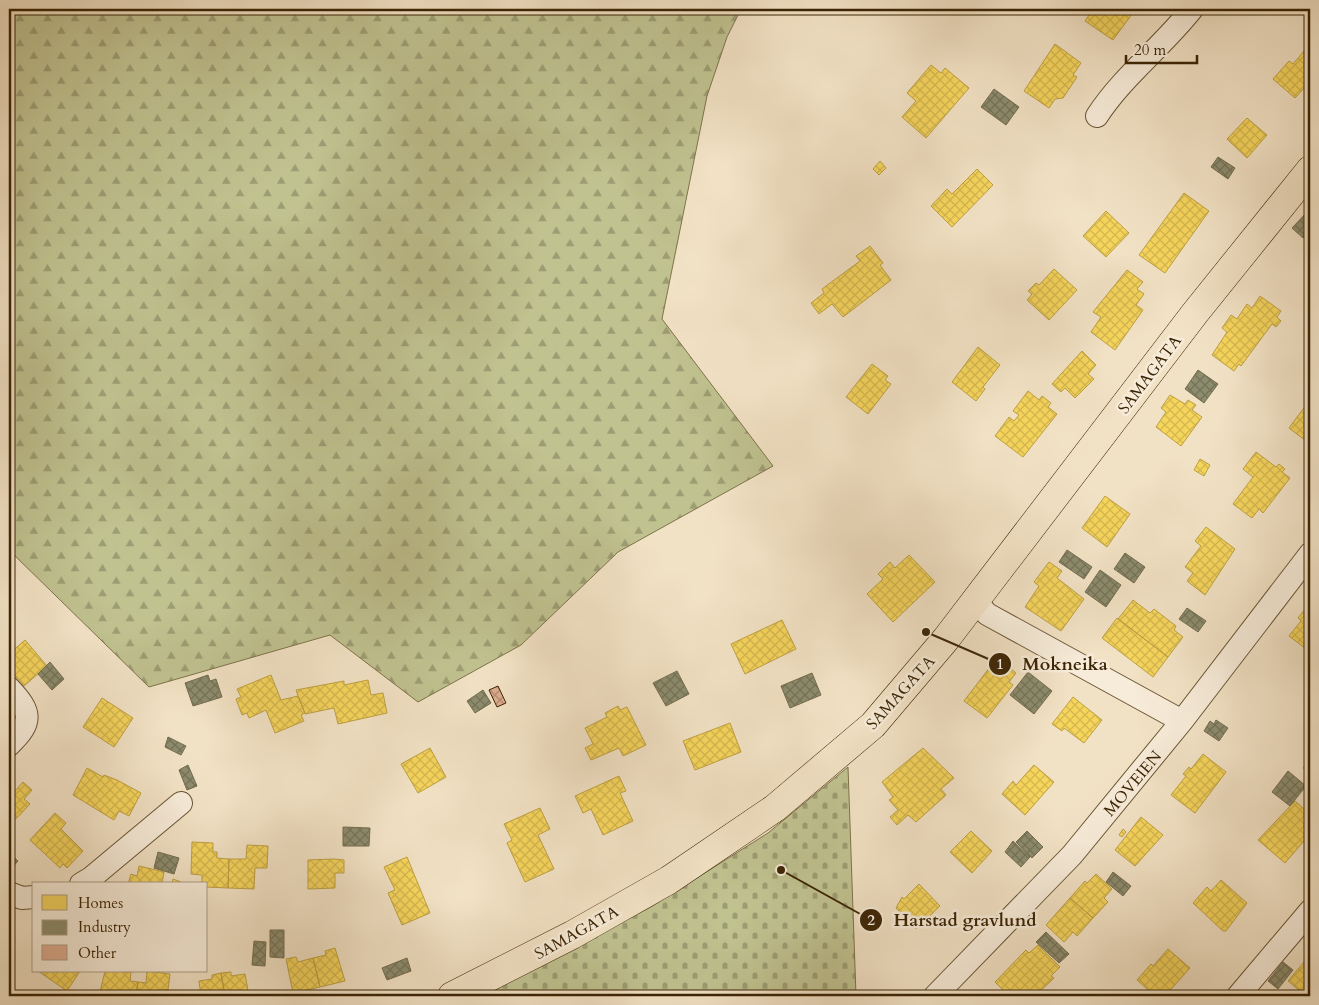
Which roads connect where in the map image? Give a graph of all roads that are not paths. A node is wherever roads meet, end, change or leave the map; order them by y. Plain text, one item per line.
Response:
1 (1192, 9) edge
2 (1097, 116) dead end
3 (1310, 170) edge
4 (1310, 554) edge
5 (976, 601) junction
6 (9, 688) edge
7 (1182, 722) junction
8 (9, 745) edge
9 (181, 803) dead end
10 (84, 882) edge
11 (9, 893) edge
12 (32, 898) edge
13 (1310, 911) edge
14 (452, 996) edge
15 (935, 996) edge
16 (1238, 996) edge

1 - 2 street
3 - 5 highway, SAMAGATA
4 - 7 street, MOVEIEN
5 - 7 street
5 - 14 highway, SAMAGATA
6 - 8 street
7 - 15 street, MOVEIEN
9 - 10 street
11 - 12 street
13 - 16 street

